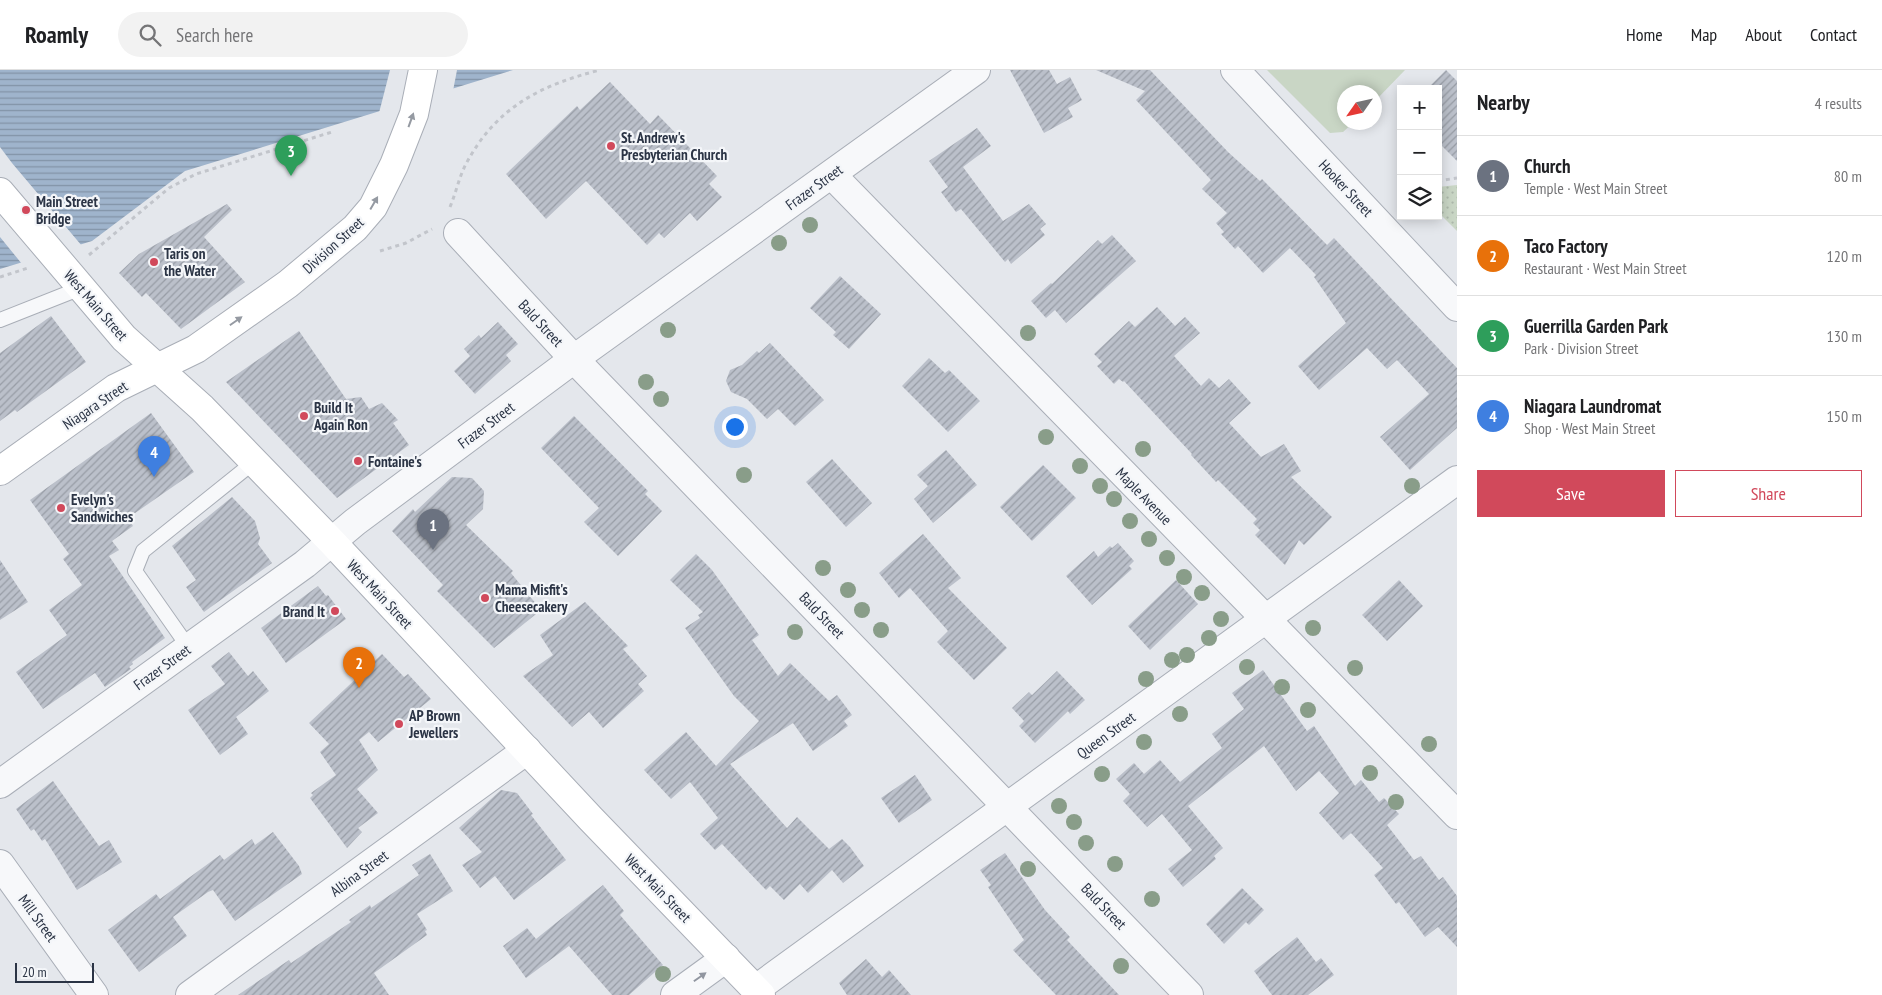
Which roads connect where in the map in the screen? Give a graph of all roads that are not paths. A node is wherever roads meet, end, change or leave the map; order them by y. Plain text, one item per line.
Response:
1 (423, 70) edge
2 (976, 70) edge
3 (1235, 70) edge
4 (832, 174) junction
5 (0, 192) edge
6 (448, 222) road end
7 (81, 288) junction
8 (1457, 306) edge
9 (0, 320) edge
10 (196, 349) joint
11 (574, 359) junction
12 (157, 368) junction
13 (254, 462) junction
14 (0, 471) edge
15 (1457, 480) edge
16 (332, 542) junction
17 (1265, 620) junction
18 (188, 648) junction
19 (526, 750) junction
20 (0, 784) edge
21 (1007, 807) junction
22 (1457, 815) edge
23 (0, 864) edge
24 (726, 958) junction
25 (758, 992) edge
26 (94, 995) edge
27 (190, 995) edge
28 (675, 995) edge
29 (1190, 995) edge

10 -> 1 main road, Division Street
2 - 4 street, Frazer Street
3 - 8 street, Hooker Street
4 - 11 street, Frazer Street
4 - 17 street, Maple Avenue
5 - 7 main road, West Main Street
6 - 11 street, Bald Street
7 - 9 lane
7 - 12 main road, West Main Street
10 - 12 main road, Niagara Street
11 - 16 street, Frazer Street
11 - 21 street, Bald Street
12 - 13 main road, West Main Street
12 - 14 main road, Niagara Street
13 - 16 main road, West Main Street
13 - 18 lane
15 - 17 street, Queen Street
16 - 18 street, Frazer Street
16 - 19 main road, West Main Street
17 - 21 street, Queen Street
17 - 22 street, Maple Avenue
18 - 20 street, Frazer Street
19 - 24 main road, West Main Street
19 - 27 street, Albina Street
21 - 25 street, Queen Street
21 - 29 street, Bald Street
23 - 26 street, Mill Street
24 - 25 main road, West Main Street
28 -> 24 street

